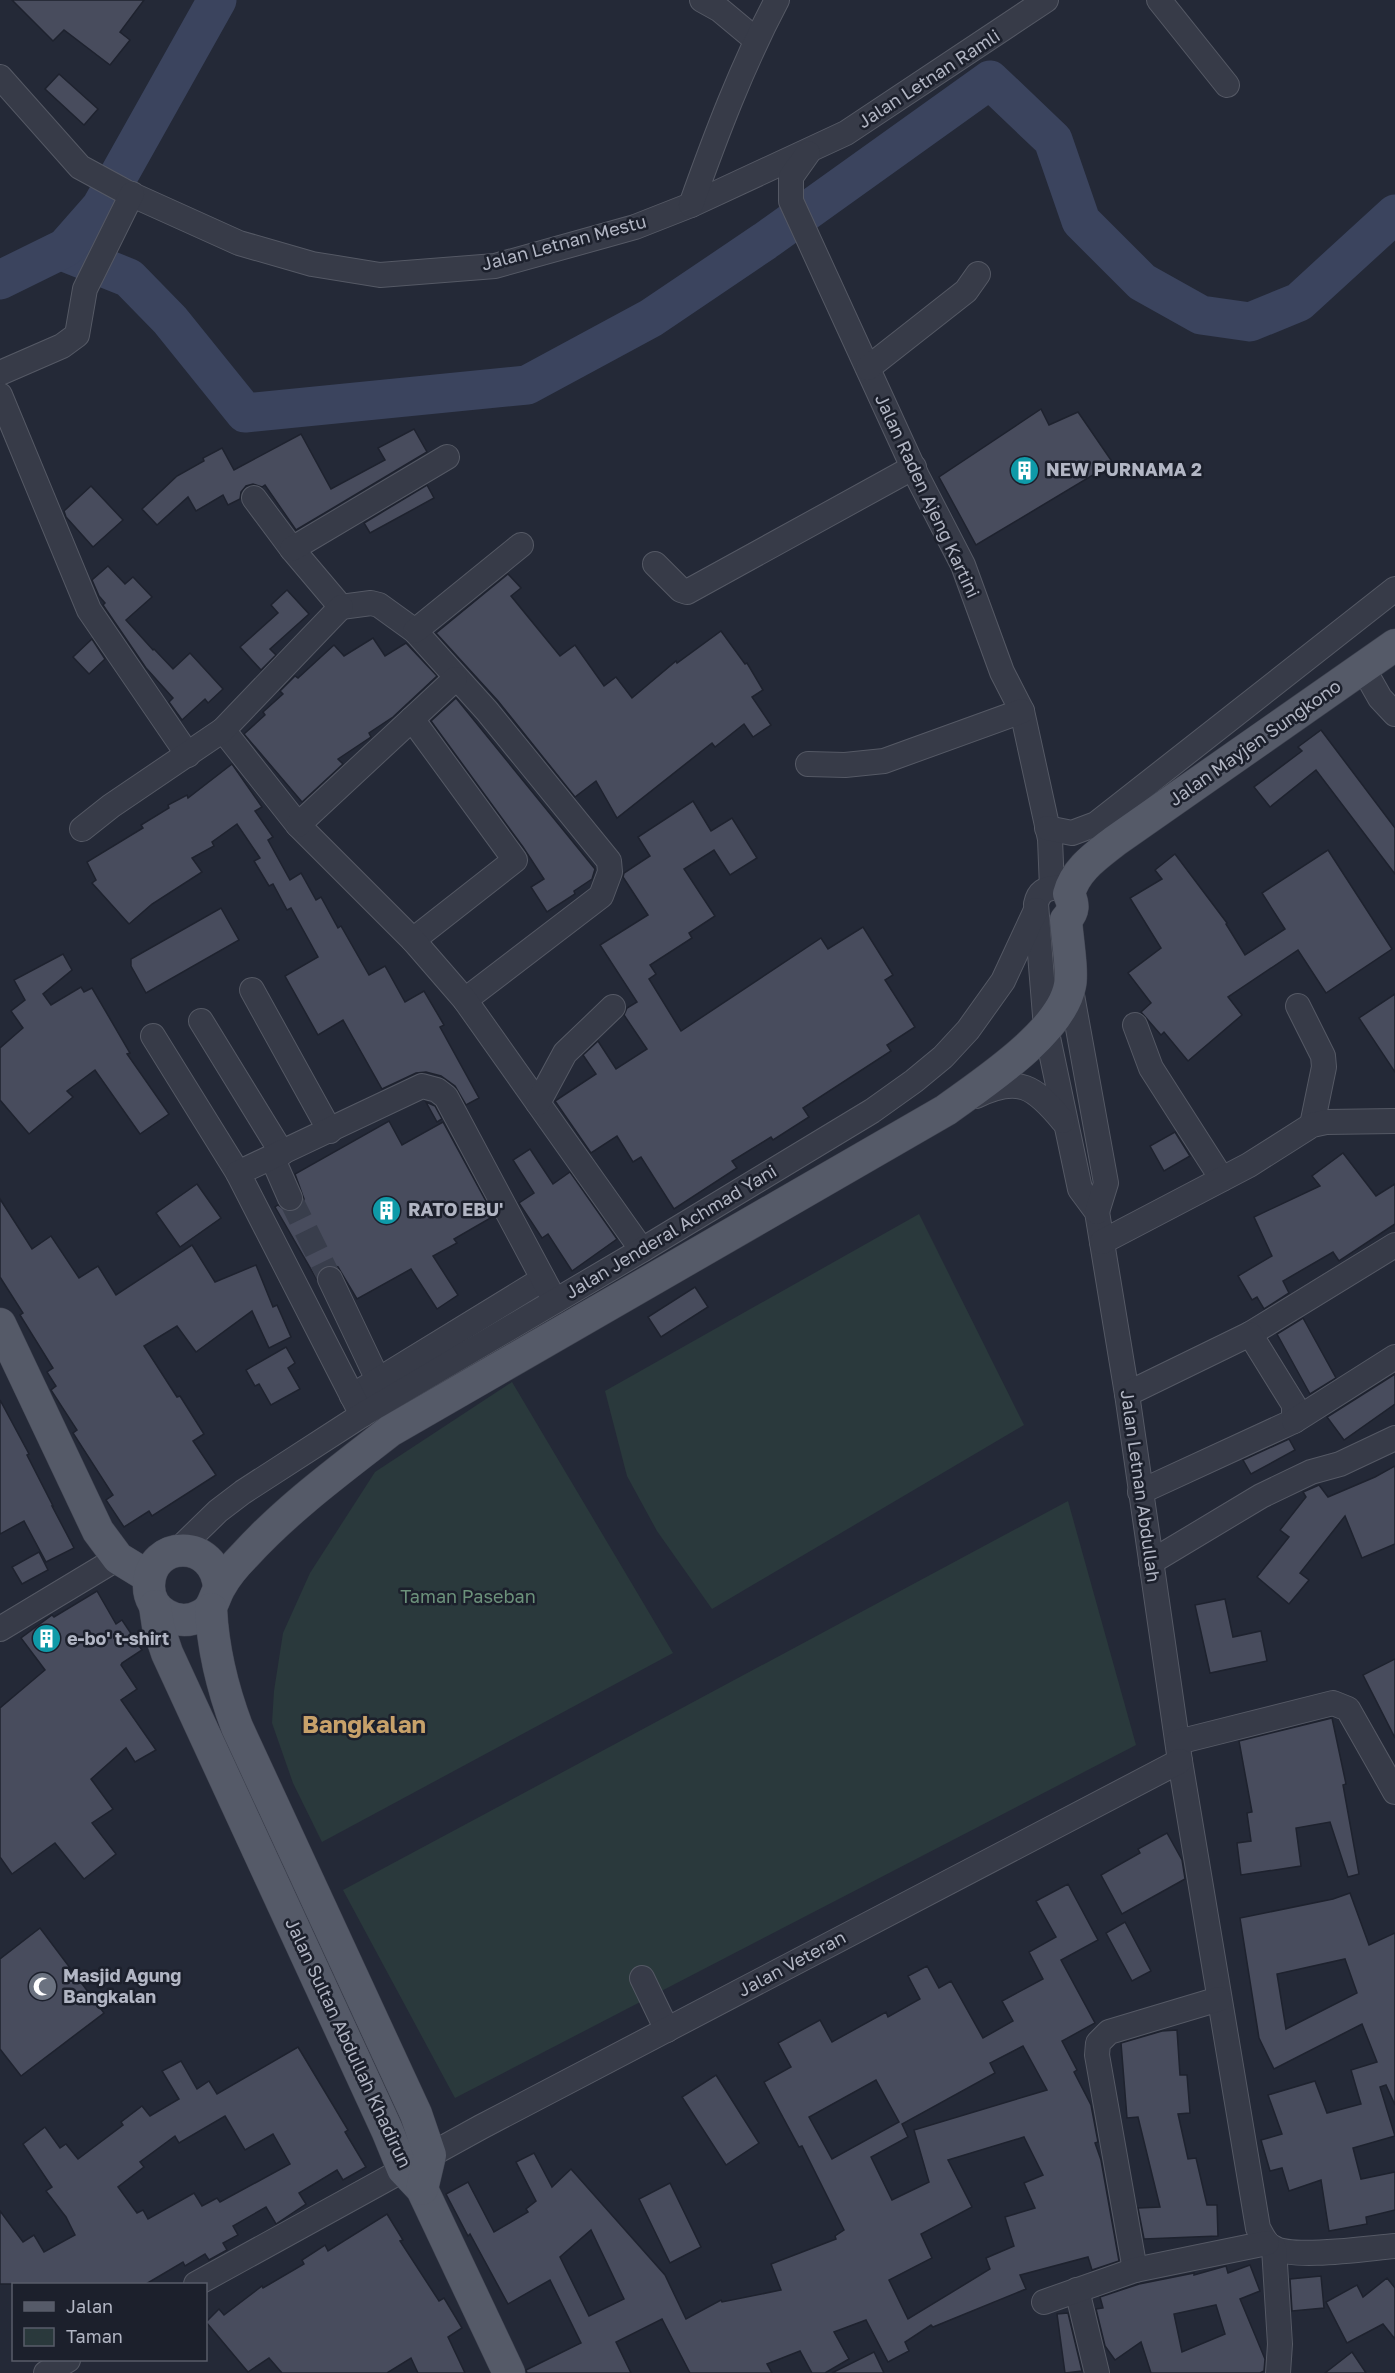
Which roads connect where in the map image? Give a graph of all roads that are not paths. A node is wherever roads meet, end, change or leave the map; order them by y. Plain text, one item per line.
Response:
1 (702, 0) edge
2 (777, 0) edge
3 (1046, 0) edge
4 (1159, 0) edge
5 (756, 40) junction
6 (0, 77) edge
7 (1227, 86) dead end
8 (808, 153) junction
9 (756, 176) junction
10 (129, 193) junction
11 (792, 204) junction
12 (691, 205) junction
13 (978, 274) dead end
14 (868, 368) junction
15 (0, 373) edge
16 (0, 395) edge
17 (447, 457) dead end
18 (914, 467) junction
19 (254, 498) dead end
20 (521, 545) dead end
21 (292, 549) junction
22 (655, 564) dead end
23 (1395, 589) edge
24 (341, 607) junction
25 (415, 632) junction
26 (1395, 645) edge
27 (1363, 668) junction
28 (455, 679) junction
29 (1022, 711) junction
30 (1395, 714) edge
31 (411, 719) junction
32 (223, 730) junction
33 (188, 754) junction
34 (808, 764) dead end
35 (298, 825) junction
36 (1047, 828) junction
37 (82, 829) dead end
38 (1062, 901) junction
39 (1036, 909) junction
40 (413, 940) junction
41 (1070, 984) junction
42 (252, 990) dead end
43 (465, 1000) junction
44 (1298, 1006) dead end
45 (613, 1007) dead end
46 (201, 1021) dead end
47 (1136, 1025) dead end
48 (1046, 1028) junction
49 (153, 1036) dead end
50 (537, 1103) junction
51 (946, 1110) junction
52 (1395, 1120) edge
53 (1065, 1122) junction
54 (1312, 1125) junction
55 (330, 1131) junction
56 (277, 1155) junction
57 (238, 1173) junction
58 (1222, 1179) junction
59 (290, 1198) tunnel mouth
60 (1097, 1212) junction
61 (1102, 1242) junction
62 (1395, 1245) edge
63 (642, 1250) junction
64 (330, 1279) tunnel mouth
65 (543, 1279) junction
66 (555, 1301) junction
67 (348, 1316) junction
68 (0, 1324) edge
69 (318, 1329) junction
70 (1250, 1334) junction
71 (1395, 1357) edge
72 (378, 1380) junction
73 (1127, 1394) junction
74 (357, 1405) junction
75 (1294, 1420) junction
76 (1395, 1438) edge
77 (1140, 1492) junction
78 (178, 1550) junction
79 (118, 1558) junction
80 (1151, 1562) junction
81 (152, 1592) junction
82 (215, 1598) junction
83 (0, 1629) edge
84 (1179, 1751) junction
85 (1395, 1792) edge
86 (299, 1862) junction
87 (269, 1875) junction
88 (642, 1978) dead end
89 (1219, 1999) junction
90 (667, 2030) junction
91 (418, 2171) junction
92 (1270, 2246) junction
93 (1395, 2246) edge
94 (1135, 2270) junction
95 (198, 2283) edge
96 (1077, 2290) junction
97 (1044, 2302) dead end
98 (66, 2361) edge
99 (46, 2373) edge
100 (509, 2373) edge
101 (1097, 2373) edge
102 (1278, 2373) edge

1 - 5 street
2 - 5 street
3 - 8 street, Jalan Letnan Ramli
4 - 7 street
5 - 12 street
6 - 10 street, Jalan Letnan Mestu
8 - 9 street, Jalan Letnan Ramli
8 - 11 street
9 - 11 street
9 - 12 street, Jalan Letnan Mestu
10 - 12 street, Jalan Letnan Mestu
10 - 15 street
11 - 14 street, Jalan Raden Ajeng Kartini
13 - 14 street
14 - 18 street, Jalan Raden Ajeng Kartini
16 - 33 street
17 - 21 street
18 - 22 street
18 - 29 street, Jalan Raden Ajeng Kartini
19 - 21 street
20 - 25 street
21 - 24 street
23 - 36 street
24 - 25 street
24 - 32 street
25 - 28 street
26 - 27 main road, Jalan Mayjen Sungkono
27 - 30 street
27 - 38 main road, Jalan Mayjen Sungkono
28 - 31 street
28 - 43 street
29 - 34 street
29 - 36 street, Jalan Raden Ajeng Kartini
31 - 35 street
31 - 40 street
32 - 33 street
32 - 35 street
33 - 37 street
35 - 40 street
36 - 38 street, Jalan Raden Ajeng Kartini
38 - 39 street
38 - 39 street
38 - 41 main road
39 - 48 street, Jalan Letnan Abdullah
39 - 63 street, Jalan Jenderal Achmad Yani
40 - 43 street
41 - 48 main road, Jalan Jenderal Achmad Yani
41 - 60 street, Jalan Letnan Abdullah
42 - 55 street
43 - 50 street
44 - 54 street
45 - 50 street
46 - 56 street
47 - 58 street
48 - 51 main road, Jalan Jenderal Achmad Yani
48 - 53 street, Jalan Letnan Abdullah
49 - 57 street
50 - 63 street
51 - 53 street
51 - 82 main road, Jalan Jenderal Achmad Yani
52 - 54 street
53 - 60 street, Jalan Letnan Abdullah
54 - 58 street
55 - 56 street
55 - 65 street
56 - 57 street
56 - 59 street
57 - 69 street
58 - 61 street
60 - 61 street, Jalan Letnan Abdullah
61 - 73 street, Jalan Letnan Abdullah
62 - 70 street
63 - 66 street, Jalan Jenderal Achmad Yani
64 - 67 street
65 - 66 street
65 - 72 street
66 - 74 street, Jalan Jenderal Achmad Yani
67 - 69 street
67 - 72 street
68 - 79 main road
69 - 74 street
70 - 73 street
70 - 75 street
71 - 75 street
72 - 74 street
73 - 77 street, Jalan Letnan Abdullah
74 - 78 street, Jalan Jenderal Achmad Yani
75 - 77 street
76 - 80 street
77 - 80 street, Jalan Letnan Abdullah
78 - 81 main road
78 - 82 main road
79 - 81 main road
79 - 83 street
80 - 84 street, Jalan Letnan Abdullah
81 - 82 main road
81 - 87 main road, Jalan Sultan Abdullah Khadirun
82 - 86 main road, Jalan Sultan Abdullah Khadirun
84 - 85 street, Jalan Veteran
84 - 89 street, Jalan Letnan Abdullah
84 - 90 street, Jalan Veteran
86 - 87 main road
86 - 91 main road, Jalan Sultan Abdullah Khadirun
87 - 91 main road, Jalan Sultan Abdullah Khadirun
88 - 90 street
89 - 92 street, Jalan Letnan Abdullah
89 - 94 street
90 - 91 street, Jalan Veteran
91 - 95 street, Jalan Veteran
91 - 100 main road
92 - 93 street
92 - 94 street
92 - 102 street
94 - 96 street
96 - 97 street
96 - 101 street
98 - 99 street

